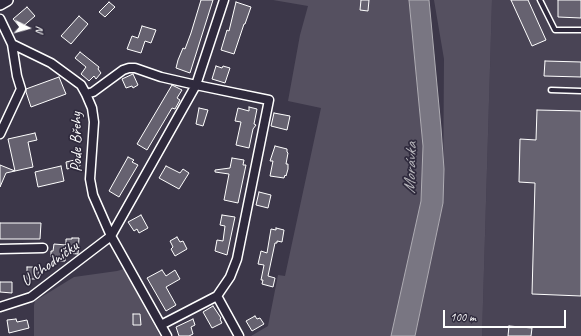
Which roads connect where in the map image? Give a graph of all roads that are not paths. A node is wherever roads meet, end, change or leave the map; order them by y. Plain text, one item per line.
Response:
1 (7, 0) edge
2 (224, 0) edge
3 (540, 0) edge
4 (0, 4) edge
5 (0, 19) edge
6 (581, 30) edge
7 (12, 44) junction
8 (196, 85) junction
9 (551, 90) dead end
10 (581, 91) edge
11 (86, 94) junction
12 (0, 134) edge
13 (111, 236) junction
14 (43, 248) dead end
15 (0, 249) edge
16 (217, 296) junction
17 (0, 307) edge
18 (161, 325) junction
19 (166, 336) edge
20 (239, 336) edge

1 - 4 main road
2 - 8 street
3 - 6 lane
5 - 7 street
7 - 11 street
7 - 12 street
8 - 11 street, Pode Břehy
8 - 13 street
8 - 16 street, Pode Břehy
9 - 10 lane
11 - 13 street, Pode Břehy
13 - 17 street, U Chodníčku
13 - 18 street, Pode Břehy
14 - 15 street, U Chodníčku
16 - 18 street
16 - 20 street
18 - 19 street, Pode Břehy

